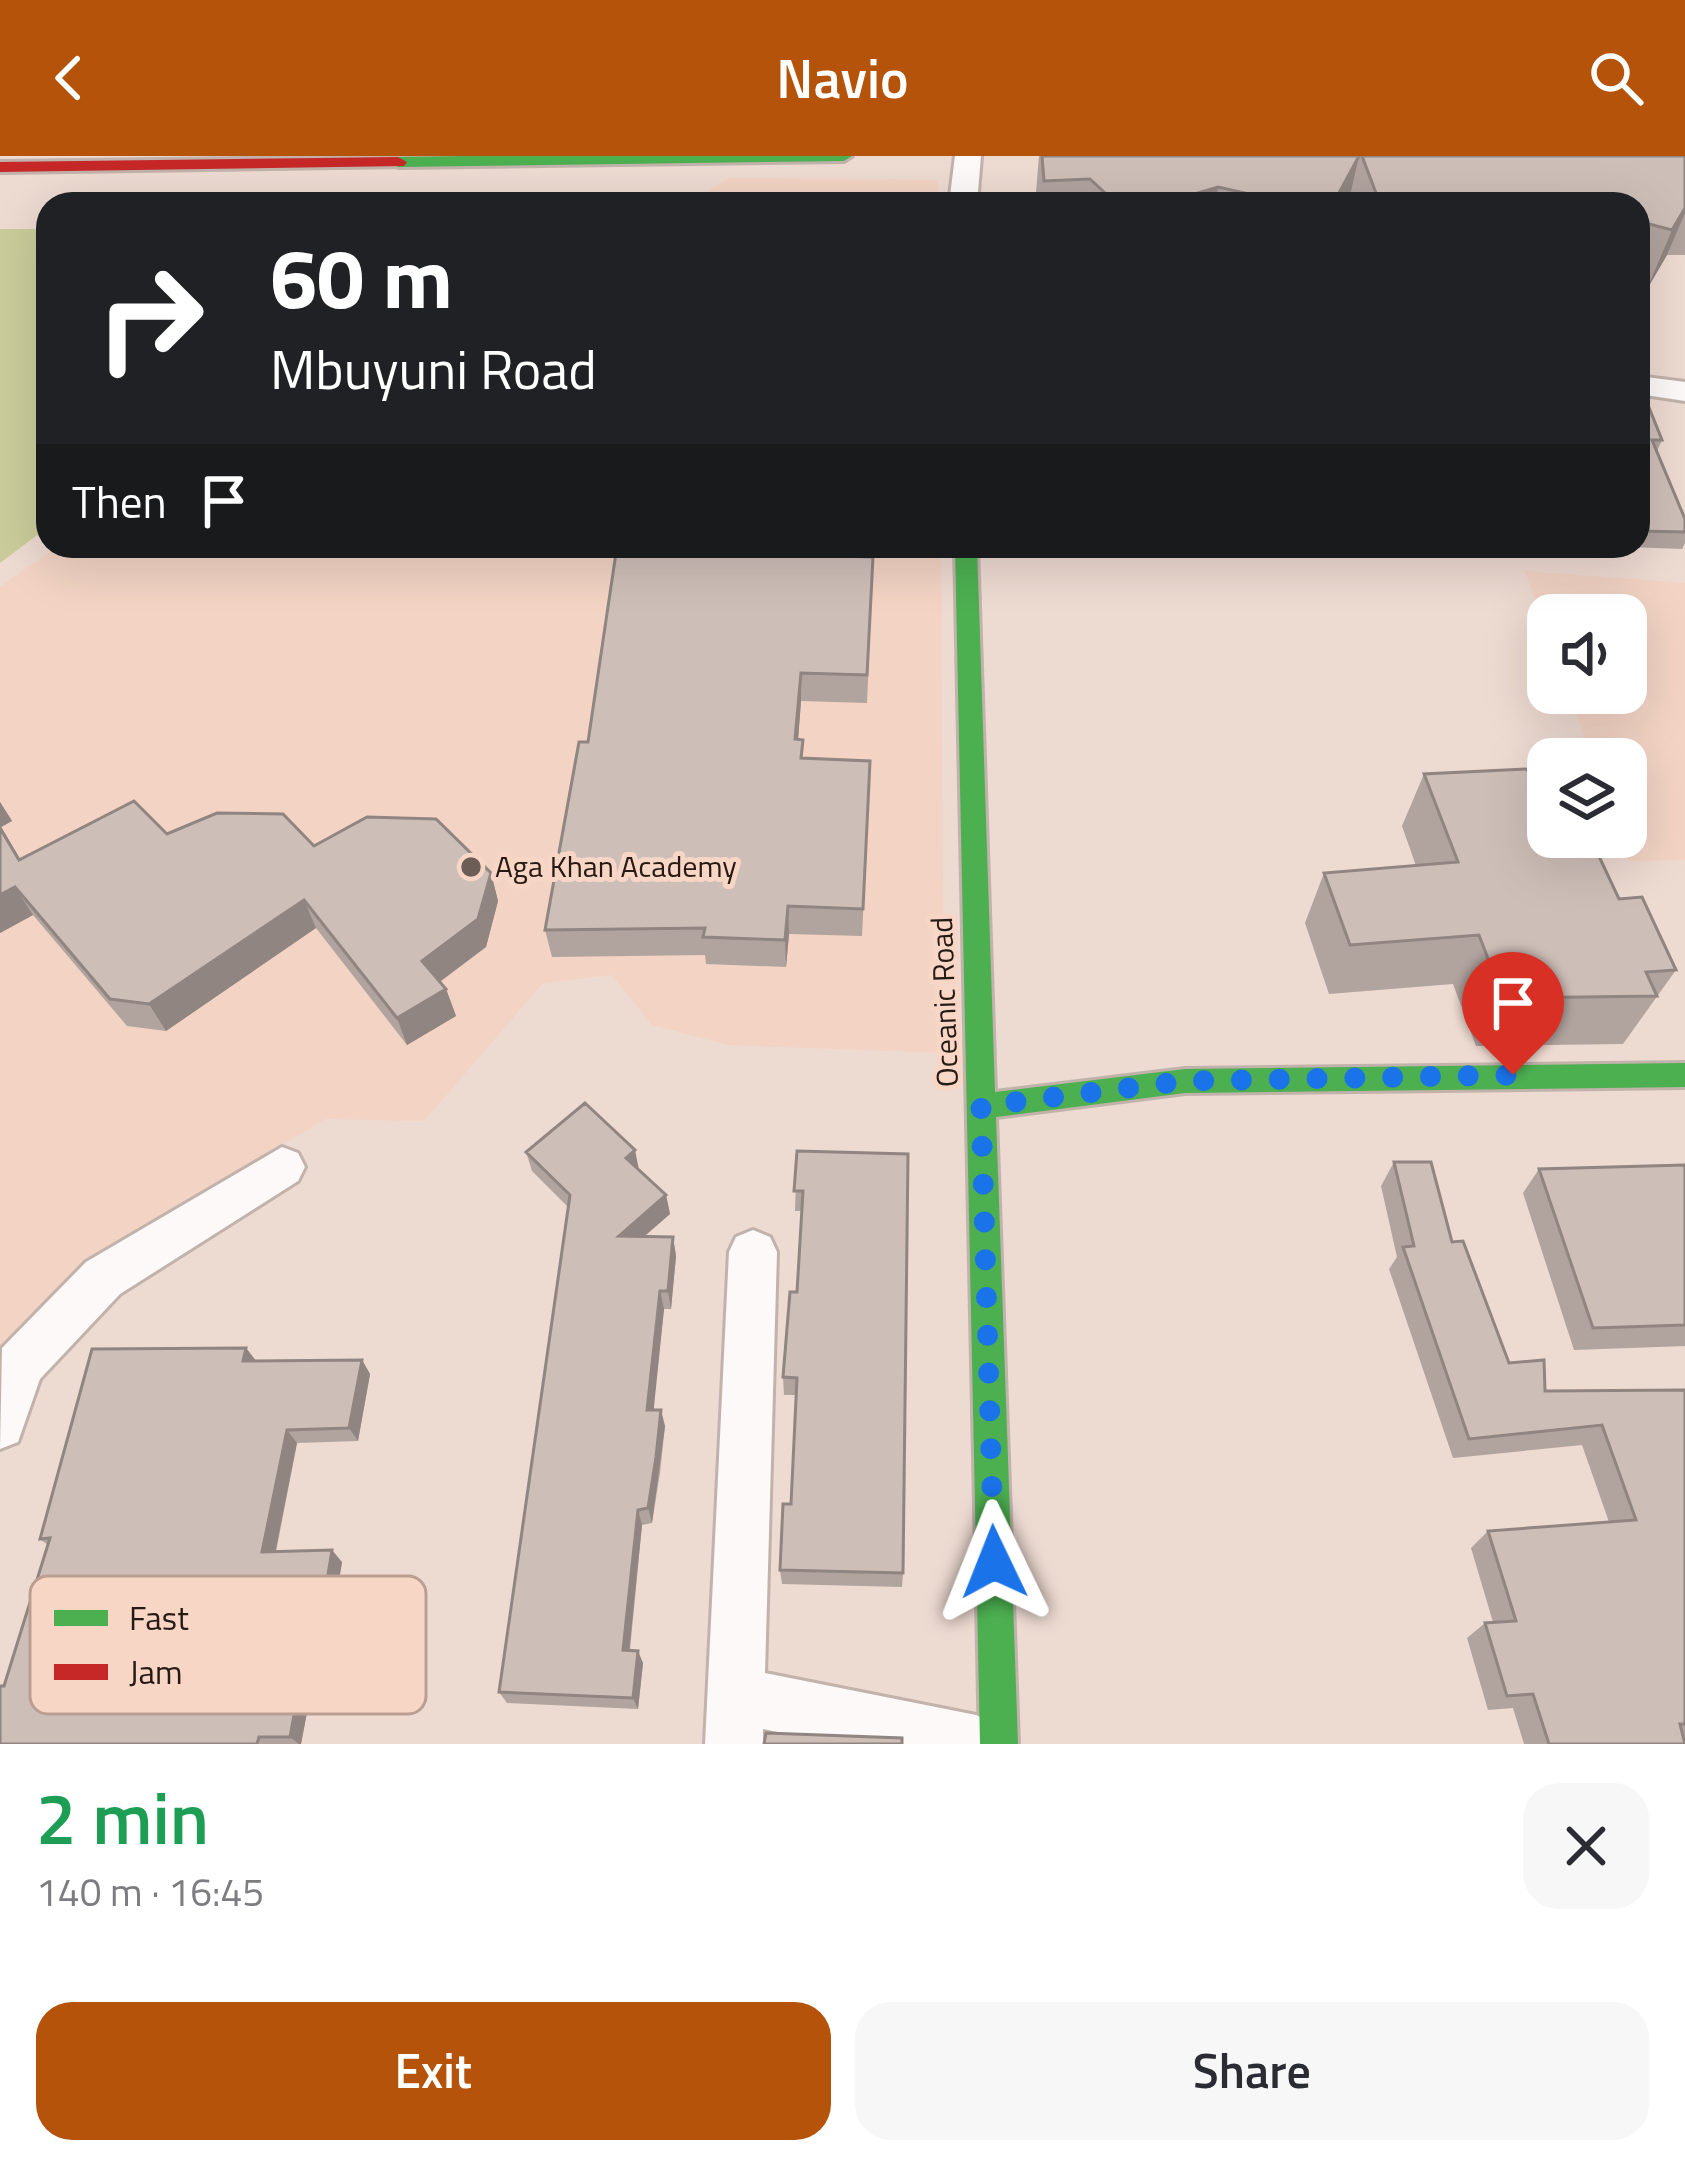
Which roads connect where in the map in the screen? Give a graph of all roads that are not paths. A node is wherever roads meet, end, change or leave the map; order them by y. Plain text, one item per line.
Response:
1 (844, 156) edge
2 (968, 156) edge
3 (781, 157) edge
4 (0, 166) edge
5 (964, 192) edge
6 (1650, 385) edge
7 (1685, 392) edge
8 (966, 558) edge
9 (1685, 1075) edge
10 (981, 1106) junction
11 (283, 1167) dead end
12 (753, 1252) dead end
13 (0, 1424) edge
14 (734, 1719) edge
15 (976, 1744) edge
16 (999, 1744) edge

1 - 3 street
2 - 5 street
3 - 4 street
6 - 7 street
8 - 10 street, Oceanic Road
9 - 10 street
10 - 16 street, Oceanic Road
11 - 13 street
12 - 14 street
14 - 15 street

